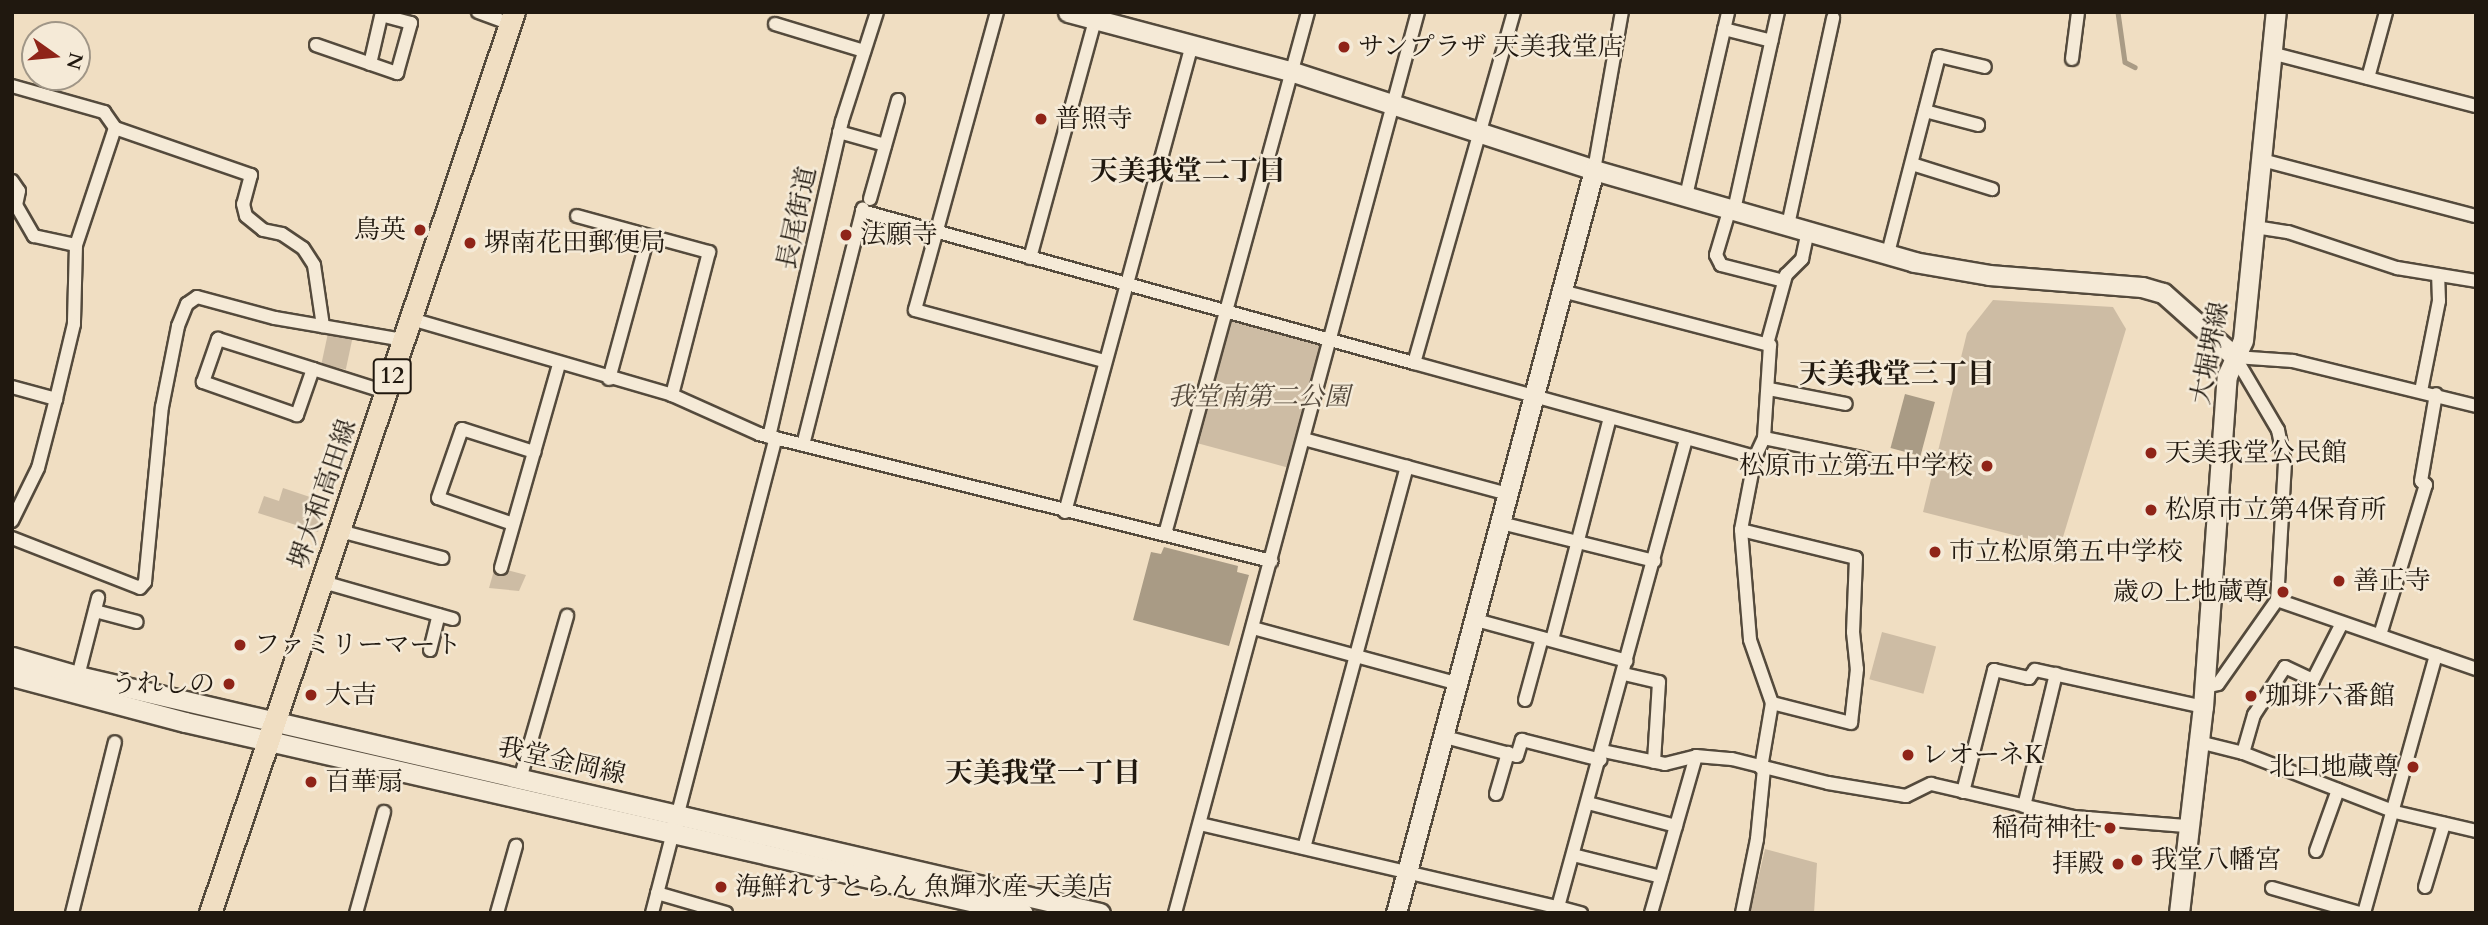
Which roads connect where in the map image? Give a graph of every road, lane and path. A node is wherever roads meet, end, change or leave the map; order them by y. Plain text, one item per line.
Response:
1 (478, 12) edge
2 (877, 12) edge
3 (997, 12) edge
4 (1068, 12) edge
5 (1308, 12) edge
6 (1418, 12) edge
7 (1514, 12) edge
8 (1622, 12) edge
9 (1728, 12) edge
10 (1778, 12) edge
11 (2078, 12) edge
12 (2276, 12) edge
13 (2386, 12) edge
14 (382, 14) edge
15 (1096, 16) edge
16 (512, 18) edge
17 (1833, 18) dead end
18 (775, 24) dead end
19 (1724, 29) junction
20 (1772, 41) junction
21 (1192, 44) junction
22 (316, 45) dead end
23 (864, 51) junction
24 (2271, 53) junction
25 (2071, 59) dead end
26 (370, 64) junction
27 (1985, 68) dead end
28 (1293, 72) junction
29 (2368, 78) junction
30 (12, 86) edge
31 (898, 100) dead end
32 (1392, 105) junction
33 (2476, 106) edge
34 (1925, 111) junction
35 (1978, 125) dead end
36 (115, 128) junction
37 (839, 132) junction
38 (1478, 134) junction
39 (885, 145) junction
40 (2262, 160) junction
41 (1912, 164) junction
42 (1594, 170) junction
43 (12, 181) edge
44 (1992, 189) dead end
45 (1686, 196) junction
46 (865, 206) junction
47 (1732, 209) junction
48 (577, 216) dead end
49 (2476, 216) edge
50 (1788, 225) junction
51 (2255, 227) junction
52 (1808, 231) junction
53 (936, 233) junction
54 (648, 236) junction
55 (76, 244) junction
56 (1888, 253) junction
57 (1030, 258) junction
58 (2438, 275) junction
59 (1784, 281) junction
60 (2476, 281) edge
61 (1125, 283) junction
62 (1562, 291) junction
63 (1226, 311) junction
64 (411, 319) junction
65 (323, 326) junction
66 (404, 340) junction
67 (1330, 340) junction
68 (1767, 344) junction
69 (2235, 357) junction
70 (1104, 361) junction
71 (1414, 363) junction
72 (559, 365) junction
73 (313, 369) junction
74 (609, 379) junction
75 (12, 387) edge
76 (1769, 389) junction
77 (2421, 391) junction
78 (386, 392) junction
79 (2436, 394) junction
80 (672, 395) junction
81 (1533, 397) junction
82 (56, 399) junction
83 (1846, 404) dead end
84 (2476, 406) edge
85 (1610, 418) junction
86 (773, 437) junction
87 (1686, 438) junction
88 (1764, 438) junction
89 (1304, 439) junction
90 (803, 445) junction
91 (534, 452) junction
92 (1755, 457) junction
93 (1866, 459) dead end
94 (1407, 467) junction
95 (1508, 494) junction
96 (1065, 512) junction
97 (12, 521) edge
98 (1501, 523) junction
99 (513, 524) junction
100 (1741, 530) junction
101 (340, 531) junction
102 (1165, 534) junction
103 (12, 538) edge
104 (1578, 542) junction
105 (442, 558) dead end
106 (1271, 561) junction
107 (1654, 561) junction
108 (501, 568) dead end
109 (323, 582) junction
110 (2277, 600) junction
111 (439, 615) junction
112 (567, 616) dead end
113 (453, 619) dead end
114 (1476, 620) junction
115 (137, 622) dead end
116 (2342, 623) junction
117 (1253, 628) junction
118 (2380, 635) junction
119 (1547, 639) junction
120 (430, 650) dead end
121 (2436, 655) junction
122 (1356, 656) junction
123 (12, 657) edge
124 (1625, 667) junction
125 (2476, 668) edge
126 (2056, 674) junction
127 (12, 676) edge
128 (78, 676) junction
129 (1459, 684) junction
130 (2204, 697) junction
131 (1525, 700) dead end
132 (1772, 703) junction
133 (275, 719) junction
134 (1445, 737) junction
135 (268, 740) junction
136 (116, 742) dead end
137 (2199, 742) junction
138 (1508, 753) junction
139 (2243, 753) junction
140 (1602, 756) junction
141 (1696, 756) junction
142 (1654, 762) junction
143 (1763, 769) junction
144 (520, 779) junction
145 (2338, 790) junction
146 (1963, 792) junction
147 (1496, 794) dead end
148 (1588, 803) junction
149 (2024, 806) junction
150 (384, 812) dead end
151 (2395, 812) junction
152 (675, 823) junction
153 (1200, 824) junction
154 (2444, 824) junction
155 (1676, 825) junction
156 (2186, 826) junction
157 (2476, 831) edge
158 (516, 846) dead end
159 (1304, 848) junction
160 (2316, 850) dead end
161 (1573, 855) junction
162 (1408, 873) junction
163 (1661, 877) junction
164 (2425, 887) dead end
165 (2272, 888) dead end
166 (657, 892) junction
167 (1558, 907) junction
168 (1543, 908) edge
169 (72, 913) edge
170 (210, 913) edge
171 (356, 913) edge
172 (497, 913) edge
173 (652, 913) edge
174 (726, 913) edge
175 (1023, 913) edge
176 (1100, 913) edge
177 (1175, 913) edge
178 (1396, 913) edge
179 (1581, 913) edge
180 (1651, 913) edge
181 (1742, 913) edge
182 (2179, 913) edge
183 (2362, 913) edge

1 - 16 street
2 - 23 street, 長尾街道
3 - 53 street
4 - 15 main road
5 - 28 street
6 - 32 street
7 - 38 street
8 - 42 street
9 - 19 street
10 - 20 street
11 - 25 street
12 - 24 main road, 大堀堺線
13 - 29 street
14 - 26 street
14 - 26 street
15 - 21 main road
15 - 57 street
16 - 64 main road, 堺大和高田線 / 12
17 - 50 street
18 - 23 street
19 - 20 street
19 - 45 street
20 - 47 street
21 - 28 main road
21 - 61 street
22 - 26 street
23 - 37 street, 長尾街道
24 - 29 street
24 - 40 main road, 大堀堺線
27 - 34 street
28 - 32 main road
28 - 63 street
29 - 33 street
30 - 36 street
31 - 39 street
32 - 38 main road
32 - 67 street
34 - 35 street
34 - 41 street
36 - 55 street
36 - 65 street
37 - 39 street
37 - 86 street, 長尾街道
38 - 42 main road
38 - 71 street
39 - 46 street
40 - 49 street
40 - 51 main road, 大堀堺線
41 - 44 street
41 - 56 street
42 - 45 main road
42 - 62 main road
43 - 55 street
45 - 47 main road
46 - 53 street
46 - 90 street
47 - 50 main road
47 - 59 street
48 - 54 street
50 - 52 main road
51 - 58 street
51 - 69 main road, 大堀堺線
52 - 56 main road
52 - 59 street
53 - 57 street
53 - 70 street
54 - 74 street
54 - 80 street
55 - 82 street
56 - 69 main road
57 - 61 street
58 - 60 street
58 - 77 street
59 - 68 street
61 - 63 street
61 - 70 street
62 - 68 street
62 - 81 main road
63 - 67 street
63 - 102 street
64 - 66 main road, 堺大和高田線 / 12
64 - 72 street
65 - 66 street
65 - 103 street
66 - 78 main road, 堺大和高田線 / 12
67 - 71 street
67 - 89 street
68 - 76 street
69 - 77 street
69 - 110 street
69 - 130 main road, 大堀堺線
70 - 96 street
71 - 81 street
72 - 74 street
72 - 91 street
73 - 73 street
73 - 78 street
74 - 80 street
75 - 82 street
76 - 83 street
76 - 88 street
77 - 79 street
78 - 101 main road, 堺大和高田線 / 12
79 - 84 street
79 - 118 street
80 - 86 street
81 - 85 street
81 - 95 main road
82 - 97 street
85 - 87 street
85 - 104 street
86 - 90 street
86 - 152 street, 長尾街道
87 - 92 street
87 - 107 street
88 - 92 street
88 - 93 street
89 - 94 street
89 - 106 street
90 - 96 street
91 - 99 street
91 - 99 street
92 - 100 street
94 - 95 street
94 - 122 street
95 - 98 main road
96 - 102 street
98 - 104 street
98 - 114 main road
99 - 108 street
100 - 132 street
100 - 132 street
101 - 105 street
101 - 109 main road, 堺大和高田線 / 12
102 - 106 street
104 - 107 street
104 - 119 street
106 - 117 street
107 - 124 street
109 - 111 street
109 - 133 main road, 堺大和高田線 / 12
110 - 116 street
110 - 130 street
111 - 113 street
111 - 120 street
112 - 144 street
114 - 119 street
114 - 129 main road
115 - 128 street
116 - 118 street
116 - 139 street
117 - 122 street
117 - 153 street
118 - 121 street
119 - 124 street
119 - 131 street
121 - 125 street
121 - 151 street
122 - 129 street
122 - 159 street
123 - 128 main road, 我堂金岡線
124 - 140 street
124 - 142 street
126 - 130 street
126 - 146 street
126 - 149 street
127 - 135 main road, 我堂金岡線
128 - 133 main road, 我堂金岡線
129 - 134 main road
130 - 137 main road, 大堀堺線
132 - 143 street
133 - 135 main road, 堺大和高田線 / 12
133 - 144 main road, 我堂金岡線
134 - 138 street
134 - 162 main road
135 - 152 main road, 我堂金岡線
135 - 170 main road, 堺大和高田線 / 12
136 - 169 street
137 - 139 street
137 - 156 main road, 大堀堺線
138 - 140 street
138 - 147 street
139 - 145 street
140 - 142 street
140 - 148 street
141 - 142 street
141 - 143 street
141 - 155 street
143 - 146 street
143 - 181 street
144 - 152 main road, 我堂金岡線
145 - 151 street
145 - 160 street
146 - 149 street
148 - 155 street
148 - 161 street
149 - 156 street
150 - 171 street
151 - 154 street
151 - 183 street
152 - 166 street, 長尾街道
152 - 175 main road, 我堂金岡線
152 - 176 main road, 我堂金岡線
153 - 159 street
153 - 177 street
154 - 157 street
154 - 164 street
155 - 163 street
156 - 182 main road, 大堀堺線
158 - 172 street
159 - 162 street
161 - 163 street
161 - 167 street
162 - 168 street
162 - 178 main road
163 - 180 street
165 - 183 street
166 - 173 street, 長尾街道
166 - 174 street
167 - 168 street
167 - 179 street

